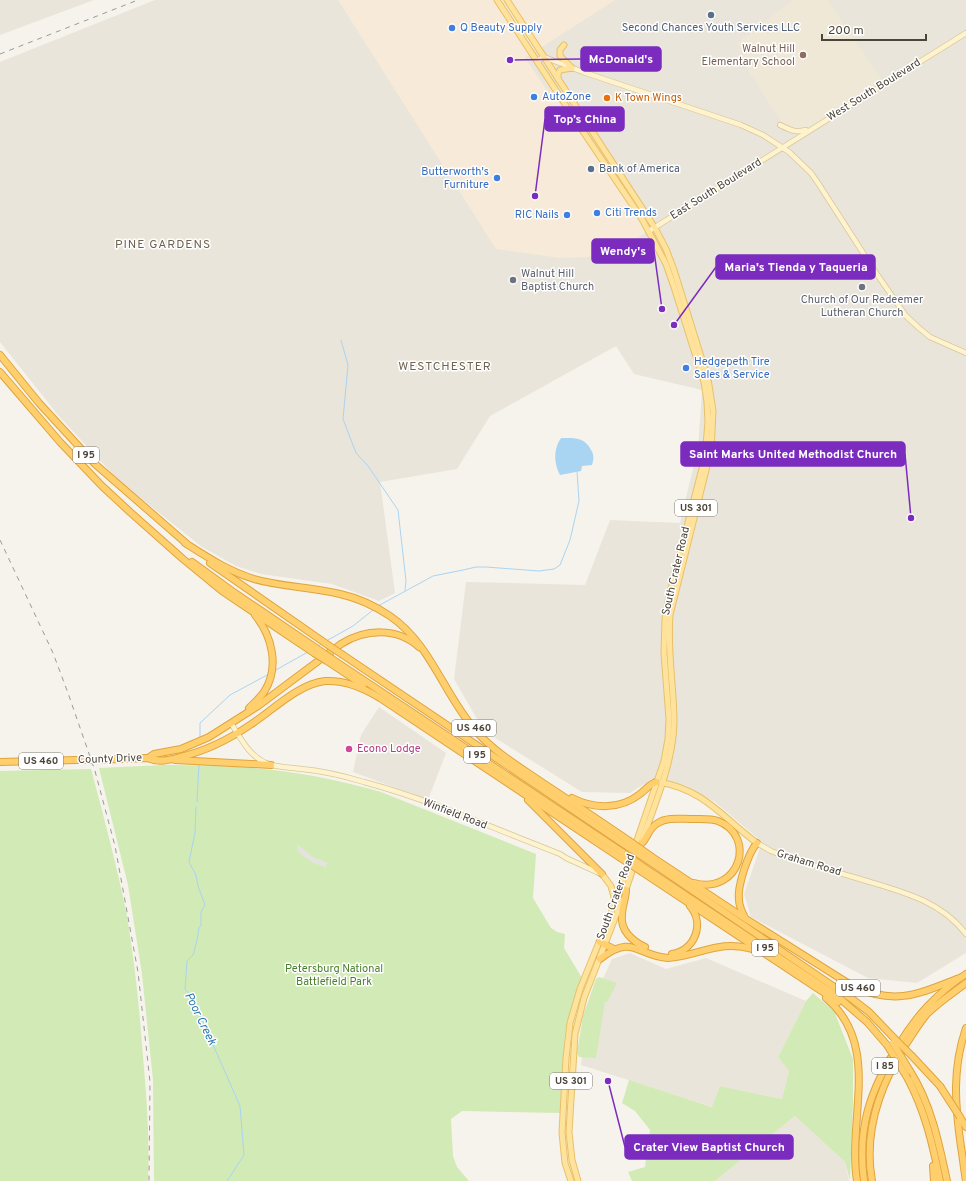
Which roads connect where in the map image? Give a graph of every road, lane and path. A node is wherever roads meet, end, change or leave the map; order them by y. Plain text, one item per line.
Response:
1 (497, 0) edge
2 (507, 0) edge
3 (966, 33) edge
4 (564, 45) dead end
5 (544, 57) junction
6 (537, 61) junction
7 (572, 68) junction
8 (558, 80) junction
9 (780, 125) dead end
10 (811, 129) junction
11 (782, 148) junction
12 (655, 228) junction
13 (649, 231) junction
14 (966, 353) edge
15 (0, 356) edge
16 (0, 372) edge
17 (159, 537) junction
18 (185, 543) junction
19 (251, 611) junction
20 (317, 652) junction
21 (426, 654) junction
22 (330, 660) junction
23 (377, 696) junction
24 (238, 719) junction
25 (231, 723) junction
26 (238, 733) junction
27 (148, 758) junction
28 (170, 759) junction
29 (0, 762) edge
30 (271, 765) junction
31 (660, 782) junction
32 (543, 783) junction
33 (518, 790) junction
34 (627, 843) junction
35 (756, 843) junction
36 (641, 844) junction
37 (620, 854) junction
38 (651, 859) junction
39 (644, 870) junction
40 (602, 874) junction
41 (690, 882) junction
42 (626, 890) junction
43 (684, 901) junction
44 (615, 903) junction
45 (746, 919) junction
46 (766, 932) junction
47 (966, 934) edge
48 (602, 943) junction
49 (614, 949) junction
50 (762, 953) junction
51 (600, 959) junction
52 (964, 975) edge
53 (820, 976) junction
54 (966, 984) edge
55 (813, 986) junction
56 (966, 1028) edge
57 (879, 1036) junction
58 (891, 1042) junction
59 (927, 1123) junction
60 (966, 1127) edge
61 (959, 1130) junction
62 (966, 1164) edge
63 (571, 1181) edge
64 (578, 1181) edge
65 (857, 1181) edge
66 (864, 1181) edge
67 (872, 1181) edge
68 (934, 1181) edge
69 (940, 1181) edge
70 (947, 1181) edge
71 (966, 1181) edge

1 - 6 main road, South Crater Road / US 301
2 - 5 main road, South Crater Road / US 301
3 - 10 main road, West South Boulevard
4 - 7 main road
5 - 6 main road
5 - 7 main road
5 - 8 main road, South Crater Road / US 301
6 - 13 main road, South Crater Road / US 301
7 - 8 main road
7 - 11 main road
8 - 12 main road, South Crater Road / US 301
9 - 10 main road
10 - 11 main road, West South Boulevard
11 - 12 main road, East South Boulevard
11 - 14 main road
12 - 13 main road, East South Boulevard
12 - 31 main road, South Crater Road / US 301
13 - 31 main road, South Crater Road / US 301
15 - 18 highway, I 95
16 - 17 highway, I 95
17 - 19 highway
17 - 20 highway, I 95
18 - 21 highway
18 - 34 highway, I 95, bridge
19 - 20 highway
19 - 24 highway
20 - 22 highway, bridge
21 - 24 highway, US 460
21 - 32 highway, US 460
22 - 23 highway
22 - 37 highway, I 95
23 - 26 highway, US 460
23 - 33 highway, US 460
24 - 25 highway, US 460
25 - 26 main road
25 - 27 highway, County Drive / US 460
26 - 28 highway, County Drive / US 460
26 - 30 main road
27 - 28 highway, County Drive / US 460
27 - 29 highway, County Drive / US 460, bridge
28 - 30 highway
30 - 40 main road, Winfield Road
31 - 32 highway
31 - 35 main road, Graham Road
31 - 36 main road, South Crater Road / US 301
31 - 44 main road, South Crater Road / US 301
32 - 34 highway, US 460
33 - 37 highway, US 460
33 - 40 highway
34 - 38 highway, US 460, bridge
35 - 45 highway
35 - 47 main road, Graham Road
36 - 41 highway
36 - 42 main road, South Crater Road / US 301
37 - 39 highway, I 95, bridge
38 - 41 highway, US 460
38 - 53 highway, I 95
39 - 43 highway, US 460
39 - 57 highway, I 95
40 - 44 main road
41 - 45 highway, US 460
42 - 43 highway
42 - 48 main road, South Crater Road / US 301
43 - 50 highway, US 460
44 - 48 main road, South Crater Road / US 301
45 - 46 highway, US 460
46 - 52 highway, US 460
46 - 53 highway
48 - 49 highway
48 - 51 main road, South Crater Road / US 301
48 - 63 main road, South Crater Road / US 301
49 - 50 highway
49 - 51 highway
50 - 55 highway, US 460
51 - 64 main road, South Crater Road / US 301
52 - 66 highway, I 85
53 - 58 highway, I 95
54 - 67 highway
55 - 57 highway, US 460
55 - 65 highway
56 - 61 highway
57 - 58 highway, I 95
58 - 59 highway, I 95, bridge
58 - 60 highway, bridge
58 - 70 highway, I 95, bridge
59 - 68 highway
59 - 69 highway, I 95
61 - 62 highway
61 - 71 highway

